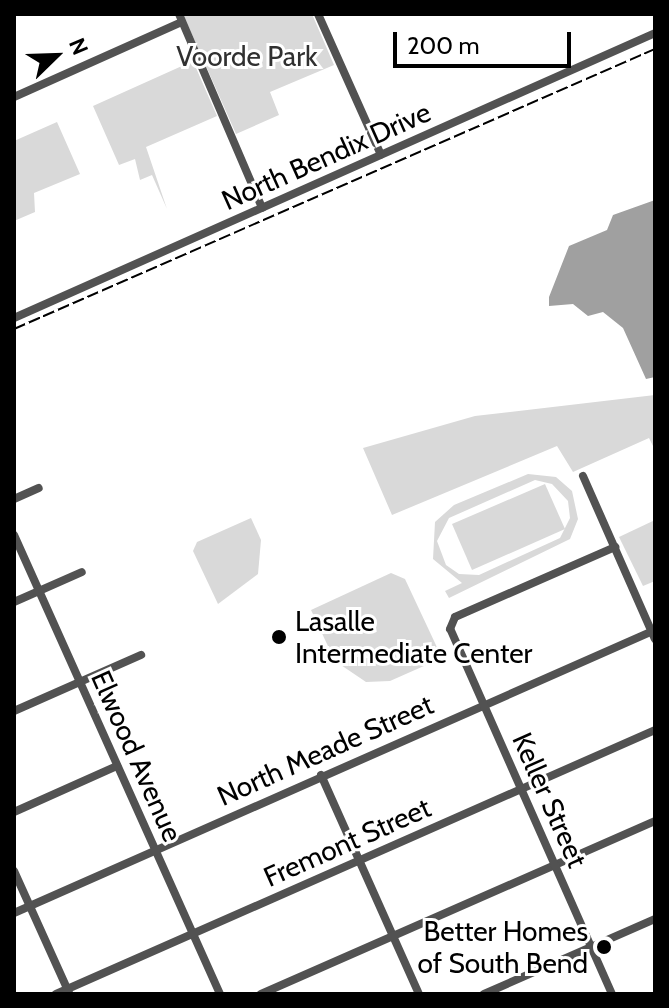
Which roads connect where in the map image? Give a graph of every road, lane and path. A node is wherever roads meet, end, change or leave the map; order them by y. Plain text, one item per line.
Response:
1 (318, 14) edge
2 (180, 18) edge
3 (655, 33) edge
4 (14, 97) edge
5 (381, 155) junction
6 (262, 208) junction
7 (14, 318) edge
8 (583, 476) dead end
9 (39, 488) dead end
10 (14, 499) edge
11 (14, 535) edge
12 (615, 547) junction
13 (82, 572) dead end
14 (39, 591) junction
15 (14, 602) edge
16 (654, 633) edge
17 (141, 655) dead end
18 (80, 682) junction
19 (483, 705) junction
20 (14, 711) edge
21 (655, 730) edge
22 (117, 766) junction
23 (321, 775) junction
24 (520, 789) junction
25 (14, 812) edge
26 (655, 821) edge
27 (155, 850) junction
28 (359, 861) junction
29 (554, 865) junction
30 (14, 871) edge
31 (30, 906) junction
32 (14, 913) edge
33 (655, 919) edge
34 (193, 934) junction
35 (393, 936) junction
36 (590, 947) junction
37 (68, 992) edge
38 (56, 994) edge
39 (220, 994) edge
40 (261, 994) edge
41 (419, 994) edge
42 (484, 994) edge
43 (612, 994) edge

1 - 5 street
2 - 4 street
2 - 6 street
3 - 5 street, North Bendix Drive
5 - 6 street, North Bendix Drive
6 - 7 street, North Bendix Drive
8 - 12 street
9 - 10 street
11 - 14 street, Elwood Avenue
12 - 16 street
12 - 19 street, Keller Street
13 - 14 street
14 - 15 street
14 - 18 street, Elwood Avenue
16 - 19 street, North Meade Street
17 - 18 street
18 - 20 street
18 - 22 street, Elwood Avenue
19 - 23 street, North Meade Street
19 - 24 street, Keller Street
21 - 24 street, Fremont Street
22 - 25 street
22 - 27 street, Elwood Avenue
23 - 27 street, North Meade Street
23 - 28 street
24 - 28 street, Fremont Street
24 - 29 street, Keller Street
26 - 29 street
27 - 31 street, North Meade Street
27 - 34 street, Elwood Avenue
28 - 34 street, Fremont Street
28 - 35 street
29 - 35 street
29 - 36 street, Keller Street
30 - 31 street
31 - 32 street, North Meade Street
31 - 37 street
33 - 36 street
34 - 37 street, Fremont Street
34 - 39 street, Elwood Avenue
35 - 40 street
35 - 41 street
36 - 42 street
36 - 43 street, Keller Street
37 - 38 street, Fremont Street

